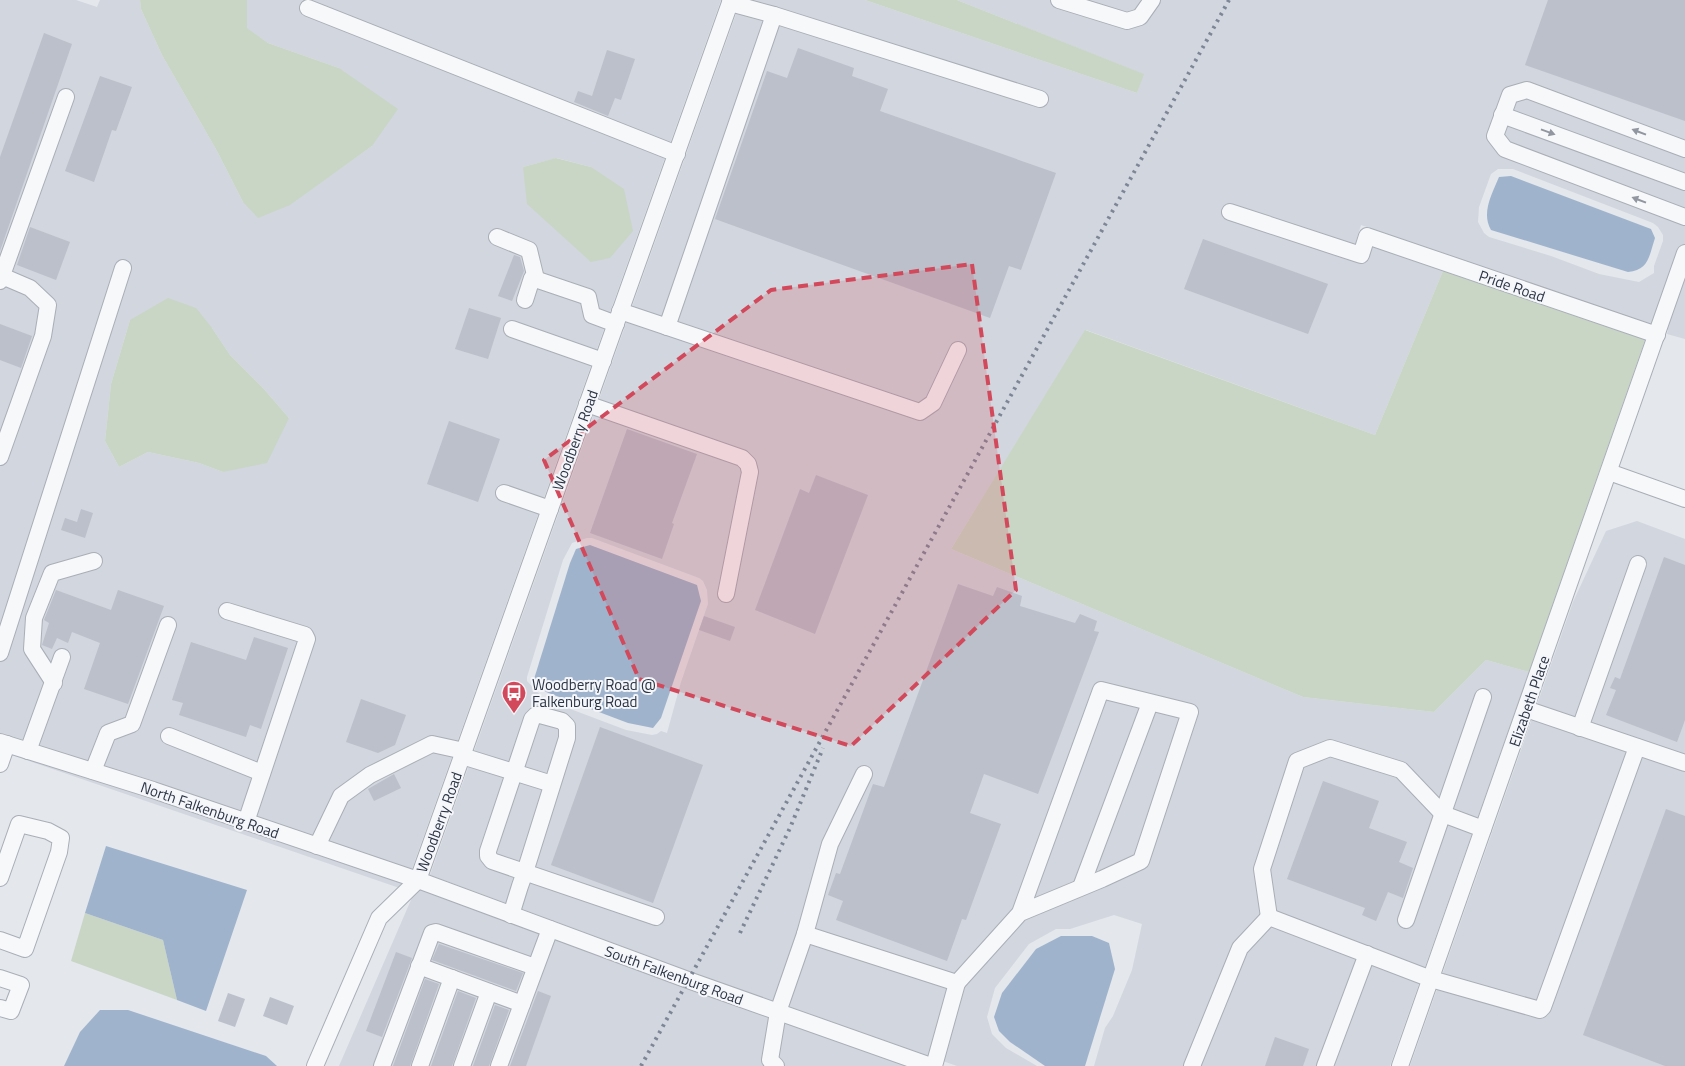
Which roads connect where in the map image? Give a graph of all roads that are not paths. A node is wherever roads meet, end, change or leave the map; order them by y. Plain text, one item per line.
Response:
1 (1059, 0) edge
2 (1152, 0) edge
3 (731, 2) edge
4 (308, 8) dead end
5 (774, 15) junction
6 (66, 97) dead end
7 (1040, 99) dead end
8 (1502, 116) junction
9 (1685, 149) edge
10 (677, 154) junction
11 (1685, 182) edge
12 (1230, 212) dead end
13 (1685, 217) edge
14 (497, 237) dead end
15 (1685, 253) edge
16 (122, 268) dead end
17 (536, 278) junction
18 (1, 279) edge
19 (525, 300) dead end
20 (618, 318) junction
21 (667, 327) junction
22 (512, 329) dead end
23 (1657, 335) junction
24 (958, 350) dead end
25 (603, 361) junction
26 (587, 404) junction
27 (0, 457) edge
28 (1609, 472) junction
29 (504, 493) dead end
30 (1685, 499) edge
31 (550, 509) junction
32 (94, 561) dead end
33 (1638, 564) dead end
34 (726, 594) dead end
35 (227, 611) dead end
36 (168, 625) dead end
37 (0, 653) edge
38 (62, 657) dead end
39 (54, 682) junction
40 (1483, 697) dead end
41 (1150, 703) junction
42 (1526, 709) junction
43 (1580, 728) junction
44 (169, 736) dead end
45 (3, 743) edge
46 (1637, 747) junction
47 (28, 751) junction
48 (463, 753) junction
49 (1685, 763) edge
50 (0, 764) edge
51 (93, 771) junction
52 (514, 772) junction
53 (262, 773) junction
54 (864, 774) dead end
55 (552, 784) junction
56 (1443, 814) junction
57 (246, 822) junction
58 (1483, 829) junction
59 (316, 846) junction
60 (525, 872) junction
61 (0, 878) edge
62 (418, 880) junction
63 (1082, 888) junction
64 (1020, 913) junction
65 (512, 915) junction
66 (656, 917) dead end
67 (1270, 917) junction
68 (1406, 920) dead end
69 (550, 929) junction
70 (805, 934) junction
71 (0, 940) edge
72 (1366, 954) junction
73 (419, 966) junction
74 (535, 967) junction
75 (0, 978) edge
76 (452, 978) junction
77 (1431, 979) junction
78 (957, 983) junction
79 (489, 992) junction
80 (522, 1004) junction
81 (0, 1008) edge
82 (778, 1012) junction
83 (315, 1066) edge
84 (382, 1066) edge
85 (420, 1066) edge
86 (462, 1066) edge
87 (499, 1066) edge
88 (776, 1066) edge
89 (933, 1066) edge
90 (1192, 1066) edge
91 (1325, 1066) edge
92 (1400, 1066) edge

1 - 2 street
3 - 5 street
3 - 10 street, Woodberry Road
4 - 10 street
5 - 7 street
5 - 21 street
6 - 18 street
9 -> 8 street
8 -> 11 street
13 -> 8 street
10 - 20 street, Woodberry Road
12 - 23 street, Pride Road
14 - 17 street
15 - 23 street, Elizabeth Place
16 - 37 street
17 - 19 street
17 - 20 street
18 - 27 street
20 - 21 street
20 - 25 street, Woodberry Road
21 - 24 street
22 - 25 street
23 - 28 street, Elizabeth Place
25 - 26 street, Woodberry Road
26 - 31 street, Woodberry Road
26 - 34 street
28 - 30 street
28 - 42 street, Elizabeth Place
29 - 31 street
31 - 48 street, Woodberry Road
32 - 39 street
33 - 43 street
35 - 53 street
36 - 51 street
38 - 39 street
39 - 47 street
40 - 56 street
41 - 63 street
41 - 63 street
41 - 64 street
42 - 43 street
42 - 58 street, Elizabeth Place
43 - 46 street
44 - 53 street
45 - 47 street, North Falkenburg Road
45 - 50 street
46 - 49 street
46 - 77 street
47 - 51 street, North Falkenburg Road
48 - 52 street
48 - 59 street
48 - 62 street, Woodberry Road
51 - 57 street, North Falkenburg Road
52 - 55 street
52 - 55 street
52 - 60 street
53 - 57 street
54 - 70 street
55 - 60 street
56 - 58 street
56 - 67 street
56 - 68 street
57 - 59 street, North Falkenburg Road
58 - 77 street, Elizabeth Place
59 - 62 street, North Falkenburg Road
60 - 65 street
60 - 66 street
61 - 71 street
62 - 65 street, South Falkenburg Road
62 - 83 street
63 - 64 street
64 - 78 street
65 - 69 street, South Falkenburg Road
67 - 72 street
67 - 90 street
69 - 74 street
69 - 82 street, South Falkenburg Road
70 - 78 street
70 - 82 street
72 - 77 street
72 - 91 street
73 - 74 street
73 - 76 street
73 - 84 street
74 - 80 street
75 - 81 street
76 - 79 street
76 - 85 street
77 - 92 street, Elizabeth Place
78 - 89 street
79 - 80 street
79 - 86 street
80 - 87 street
82 - 88 street
82 - 89 street, South Falkenburg Road

